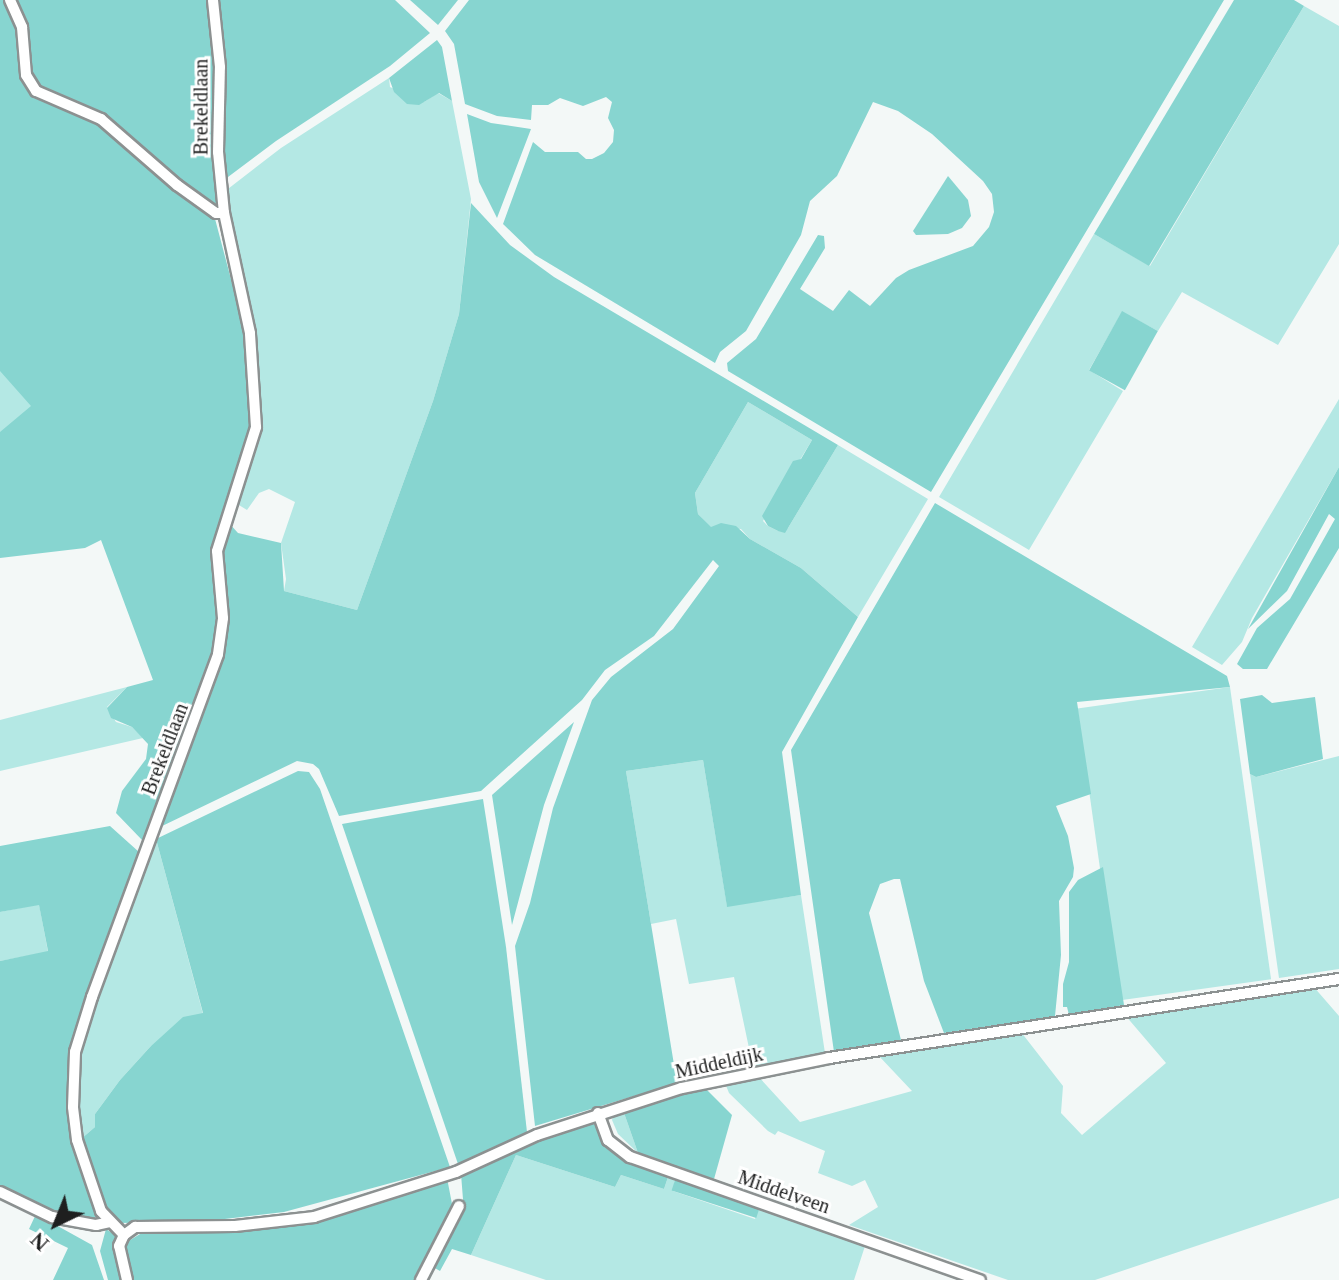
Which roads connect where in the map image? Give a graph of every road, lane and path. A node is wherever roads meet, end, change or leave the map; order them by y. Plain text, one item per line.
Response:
1 (10, 0) edge
2 (213, 0) edge
3 (224, 213) junction
4 (1339, 979) edge
5 (598, 1113) junction
6 (0, 1192) edge
7 (459, 1206) dead end
8 (110, 1222) junction
9 (124, 1235) junction
10 (127, 1280) edge
11 (421, 1280) edge
12 (980, 1280) edge

1 - 3 street
2 - 3 street, Brekeldlaan
3 - 8 street, Brekeldlaan
4 - 5 street, Middeldijk
5 - 9 street, Middeldijk
5 - 12 street, Middelveen
6 - 8 street
7 - 11 street
8 - 9 street, Brekeldlaan
9 - 10 street

